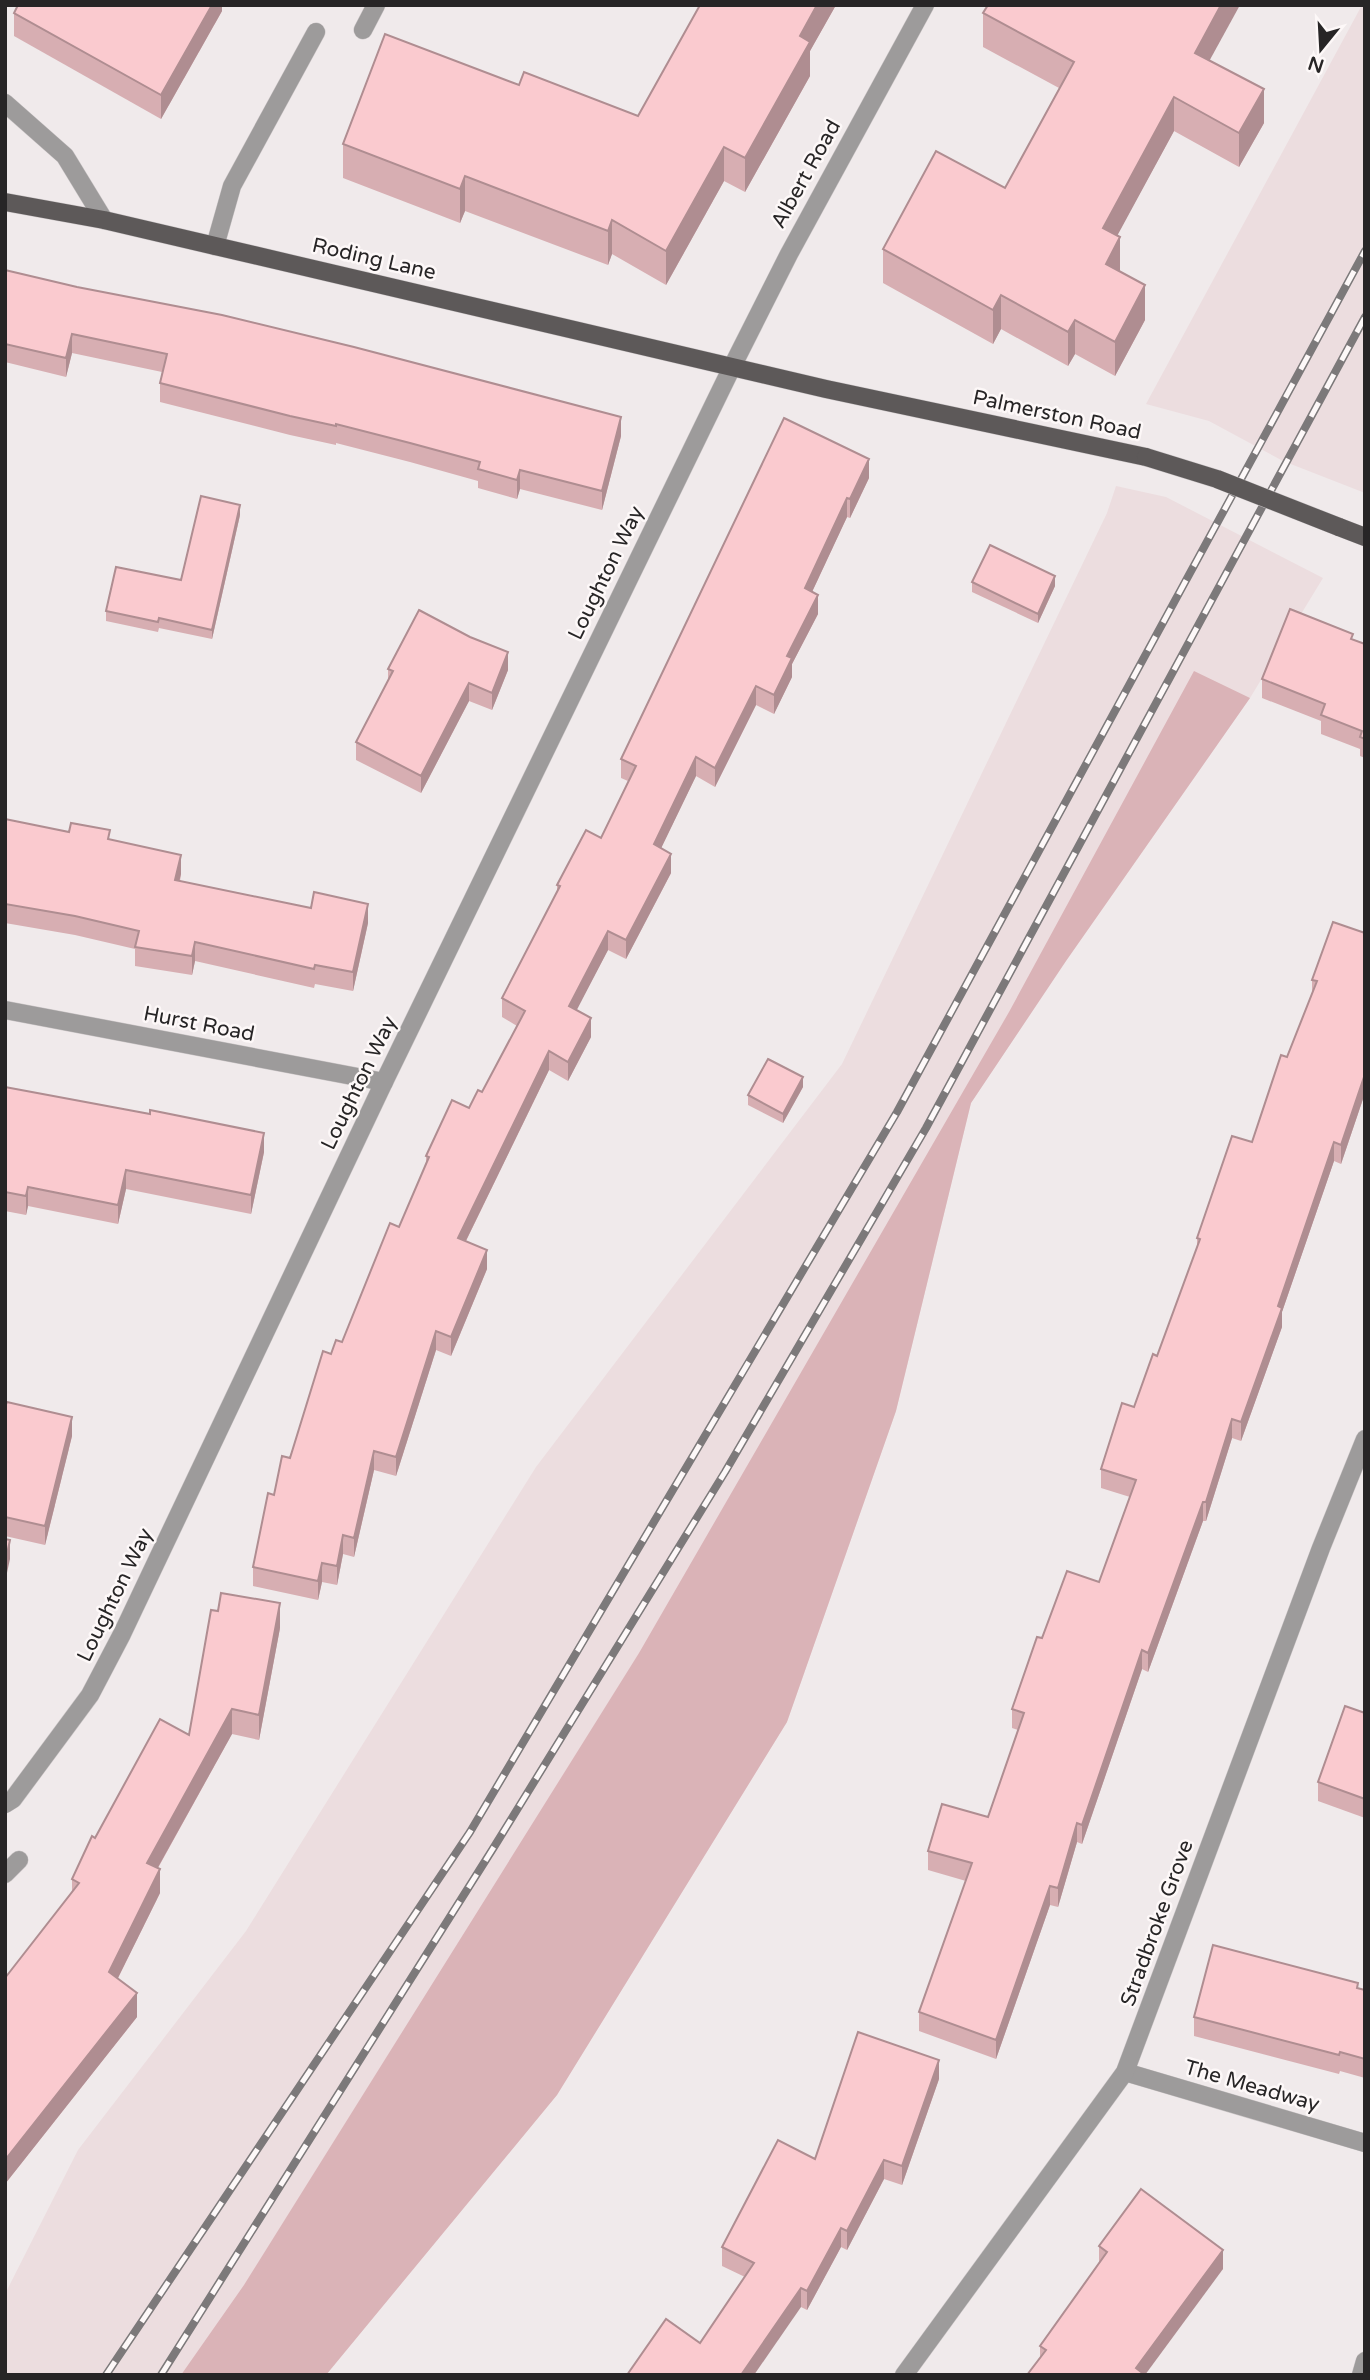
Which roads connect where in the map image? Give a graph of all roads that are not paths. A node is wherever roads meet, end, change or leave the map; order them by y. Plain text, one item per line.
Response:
1 (376, 5) edge
2 (925, 5) edge
3 (363, 30) dead end
4 (316, 32) dead end
5 (5, 103) edge
6 (5, 202) edge
7 (104, 220) junction
8 (215, 246) junction
9 (732, 367) junction
10 (1365, 537) edge
11 (5, 1010) edge
12 (384, 1082) junction
13 (1365, 1439) edge
14 (5, 1804) edge
15 (19, 1860) dead end
16 (5, 1874) edge
17 (1125, 2072) junction
18 (1365, 2143) edge
19 (1365, 2361) edge
20 (904, 2375) edge
21 (1361, 2375) edge

1 - 3 street
2 - 9 street, Albert Road
4 - 8 street
5 - 7 street
6 - 7 main road, Roding Lane
7 - 8 main road, Roding Lane
8 - 9 main road, Roding Lane
9 - 10 main road, Palmerston Road, bridge
9 - 12 street, Loughton Way
11 - 12 street, Hurst Road
12 - 14 street, Loughton Way
13 - 17 street, Stradbroke Grove
15 - 16 street
17 - 18 street, The Meadway
17 - 20 street, Stradbroke Grove
19 - 21 street

